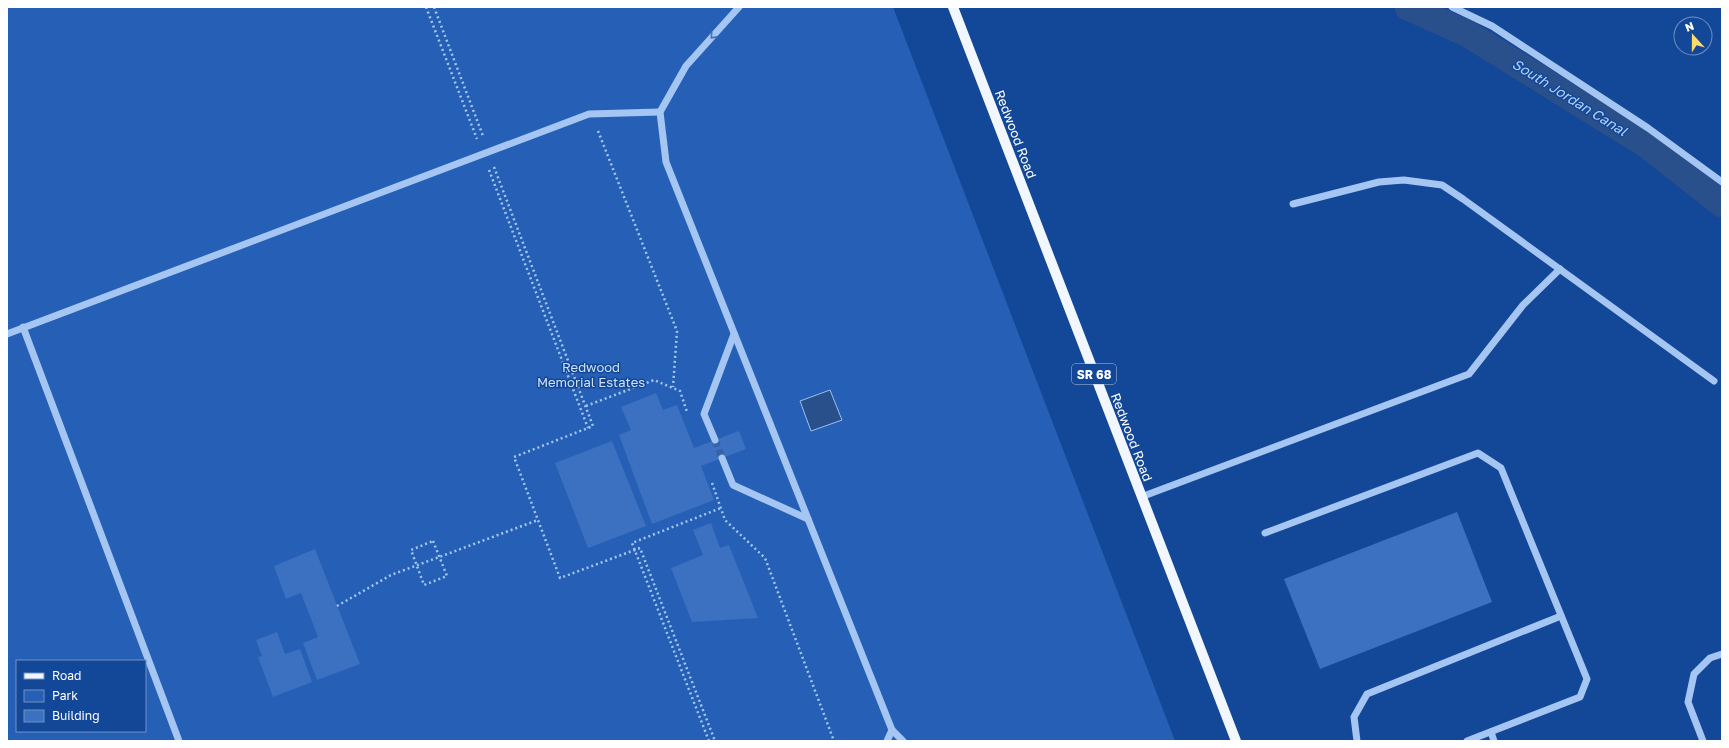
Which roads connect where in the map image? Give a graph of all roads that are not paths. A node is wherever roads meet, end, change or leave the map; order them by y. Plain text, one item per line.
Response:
1 (739, 7) edge
2 (953, 7) edge
3 (1452, 7) edge
4 (660, 112) junction
5 (1722, 182) edge
6 (1293, 204) dead end
7 (1560, 268) junction
8 (23, 328) junction
9 (7, 334) edge
10 (734, 334) junction
11 (1714, 381) dead end
12 (715, 440) tunnel mouth
13 (722, 458) tunnel mouth
14 (1141, 497) junction
15 (808, 519) junction
16 (1265, 534) dead end
17 (1561, 616) junction
18 (1722, 654) edge
19 (892, 730) junction
20 (1491, 732) junction
21 (179, 741) edge
22 (887, 741) edge
23 (903, 741) edge
24 (1236, 741) edge
25 (1357, 741) edge
26 (1467, 741) edge
27 (1494, 741) edge
28 (1703, 741) edge

1 -> 4 lane
2 - 14 main road, Redwood Road / SR 68
3 - 5 lane
4 - 8 lane
4 - 10 lane
6 - 7 lane
7 - 11 lane
7 - 14 lane
8 - 9 lane
8 - 21 lane
10 - 12 lane
10 - 15 lane
13 - 15 lane
14 - 24 main road, Redwood Road / SR 68
15 - 19 lane
16 - 17 lane
17 - 20 lane
17 - 25 lane
18 - 28 lane
19 - 22 lane
19 - 23 lane
20 - 26 lane
20 - 27 lane

